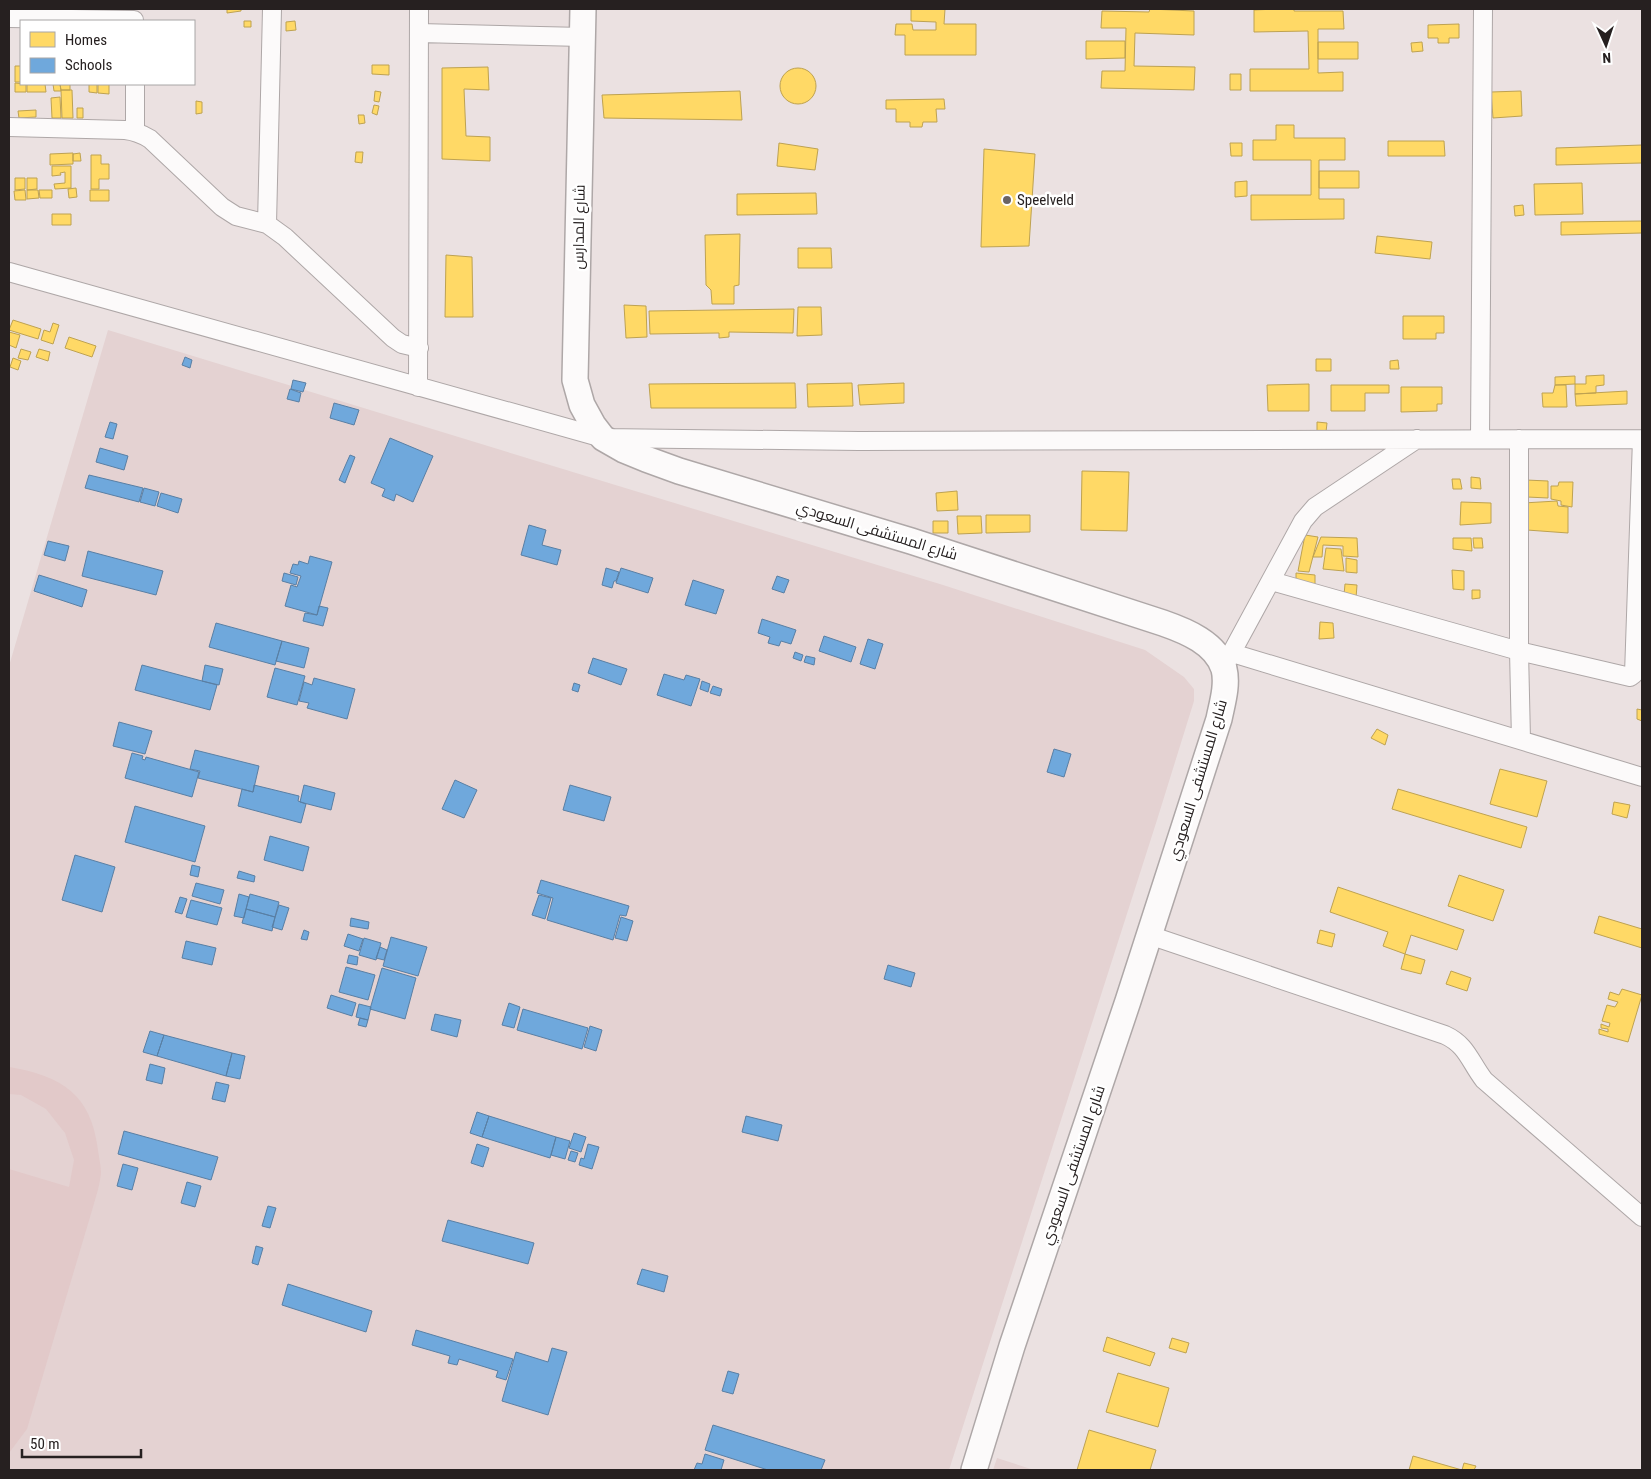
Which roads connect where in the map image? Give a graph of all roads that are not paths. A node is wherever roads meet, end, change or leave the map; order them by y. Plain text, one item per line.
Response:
1 (272, 9) edge
2 (419, 9) edge
3 (583, 9) edge
4 (1483, 9) edge
5 (134, 17) edge
6 (9, 18) edge
7 (419, 32) junction
8 (583, 37) junction
9 (135, 85) edge
10 (9, 127) edge
11 (136, 131) junction
12 (267, 224) junction
13 (9, 272) edge
14 (419, 348) junction
15 (418, 387) junction
16 (603, 438) junction
17 (1417, 439) junction
18 (1480, 439) junction
19 (1519, 439) junction
20 (1642, 439) edge
21 (1270, 581) junction
22 (1520, 651) junction
23 (1228, 661) junction
24 (1521, 740) junction
25 (1642, 777) edge
26 (1149, 935) junction
27 (1642, 1217) edge
28 (974, 1470) edge

1 - 12 street
2 - 7 street
3 - 8 street, شارع المدارس
4 - 18 street
5 - 6 street
7 - 8 street
7 - 14 street
8 - 16 street, شارع المدارس
9 - 11 street
10 - 11 street
11 - 12 street
12 - 14 street
13 - 15 street
14 - 15 street
15 - 16 street
16 - 17 street
16 - 23 street, شارع المستشفى السعودي
17 - 18 street
17 - 21 street
18 - 19 street
19 - 20 street
19 - 22 street
20 - 22 street
21 - 22 street
21 - 23 street
22 - 24 street
23 - 24 street
23 - 26 street, شارع المستشفى السعودي
24 - 25 street
26 - 27 street
26 - 28 street, شارع المستشفى السعودي

